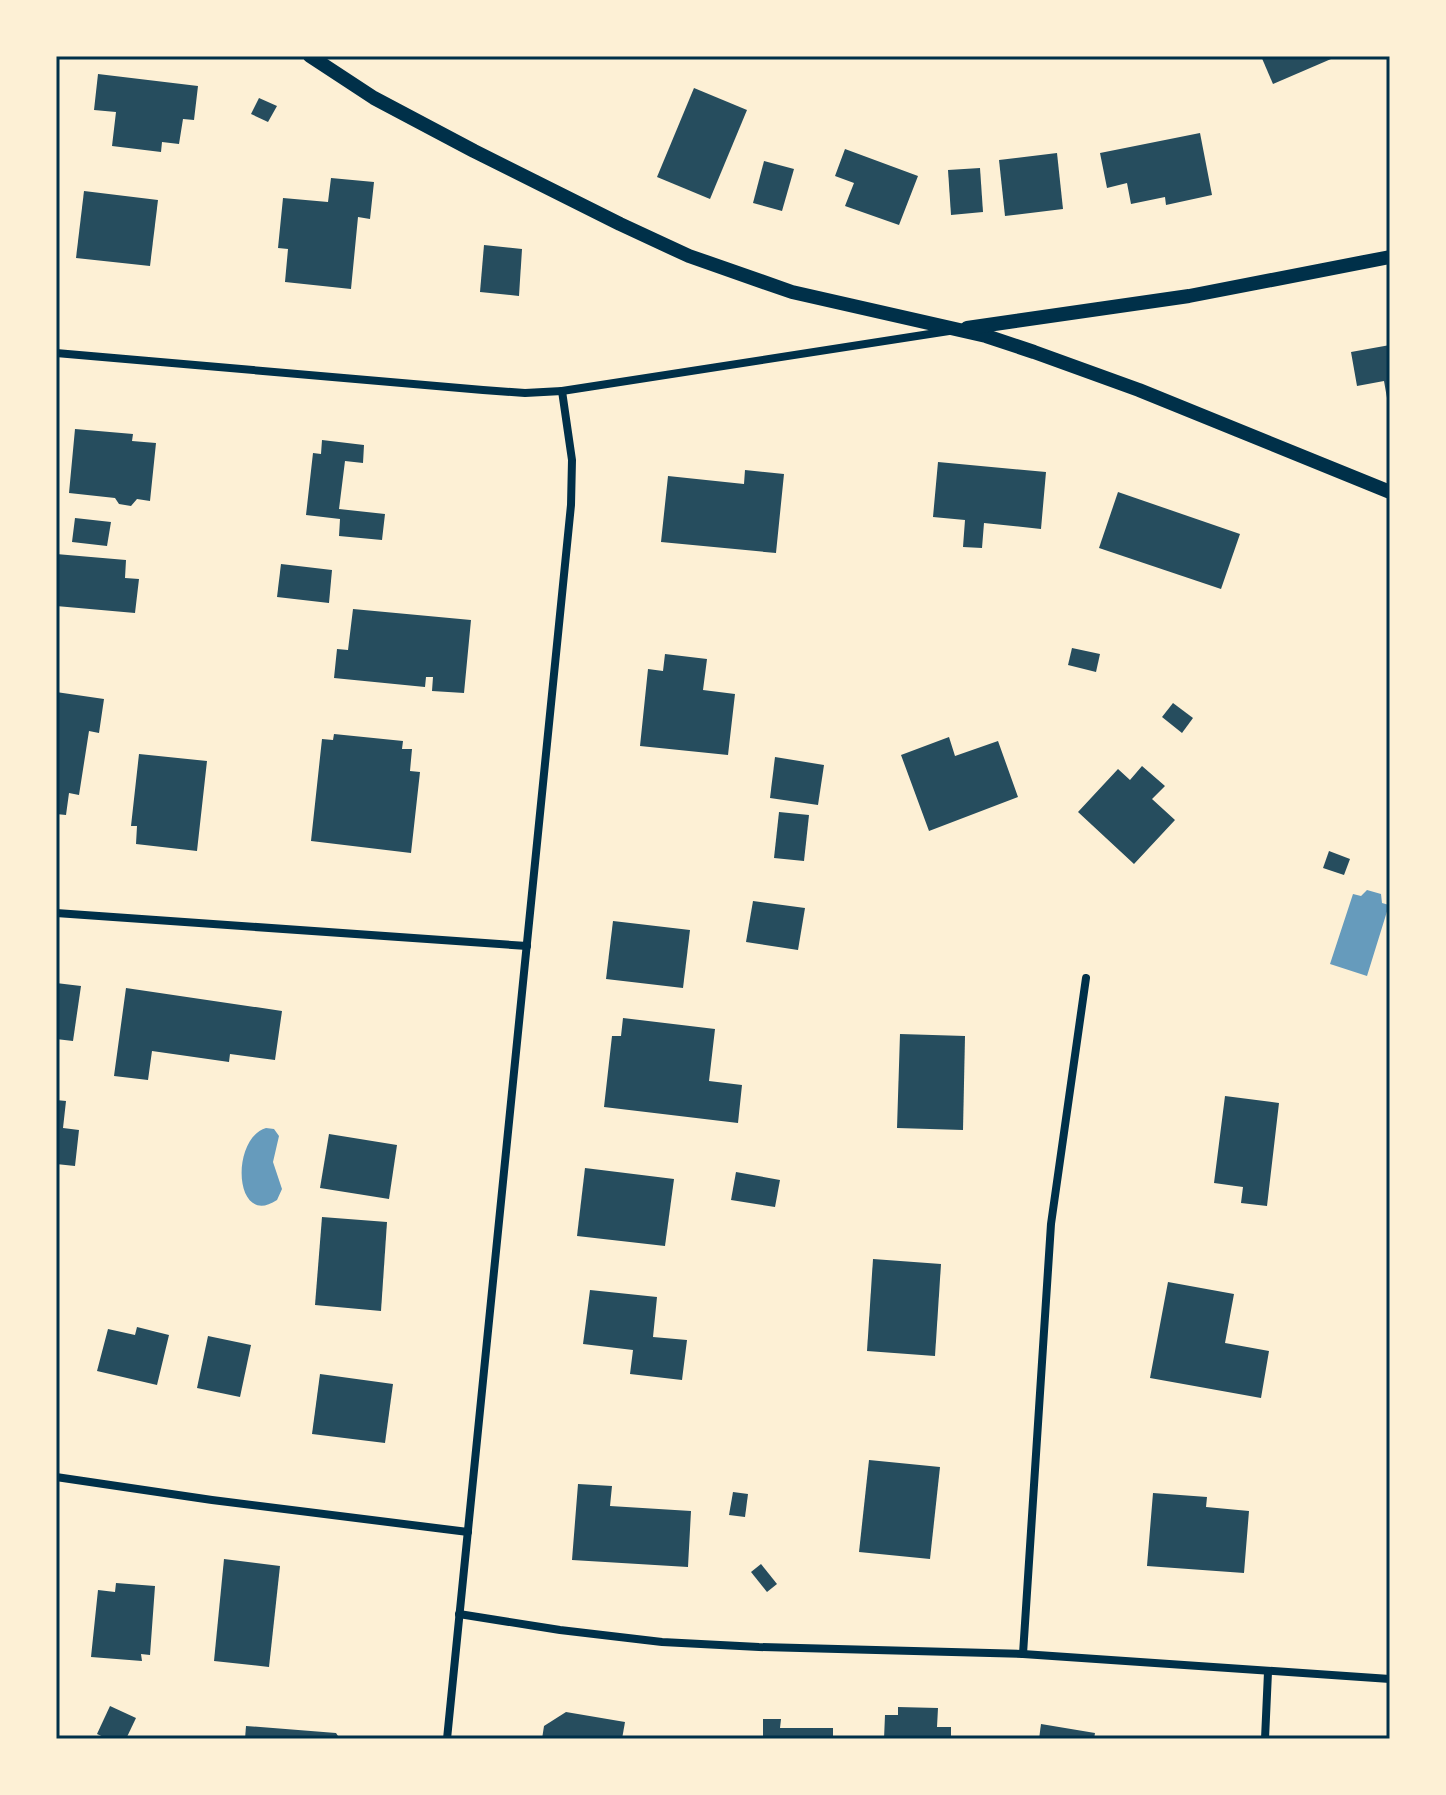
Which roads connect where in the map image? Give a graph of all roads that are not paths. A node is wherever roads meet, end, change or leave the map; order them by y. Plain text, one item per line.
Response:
1 (310, 56) edge
2 (1390, 257) edge
3 (959, 330) junction
4 (56, 353) edge
5 (562, 391) junction
6 (1390, 492) edge
7 (56, 913) edge
8 (527, 946) junction
9 (1086, 978) dead end
10 (56, 1477) edge
11 (468, 1532) junction
12 (459, 1614) junction
13 (1023, 1654) junction
14 (1268, 1672) junction
15 (1390, 1679) edge
16 (447, 1739) edge
17 (1265, 1739) edge

1 - 3 street
2 - 3 street
3 - 5 street
3 - 6 street
4 - 5 street
5 - 8 street
7 - 8 street
8 - 11 street
9 - 13 street
10 - 11 street
11 - 12 street
12 - 13 street
12 - 16 street
13 - 14 street
14 - 15 street
14 - 17 street

